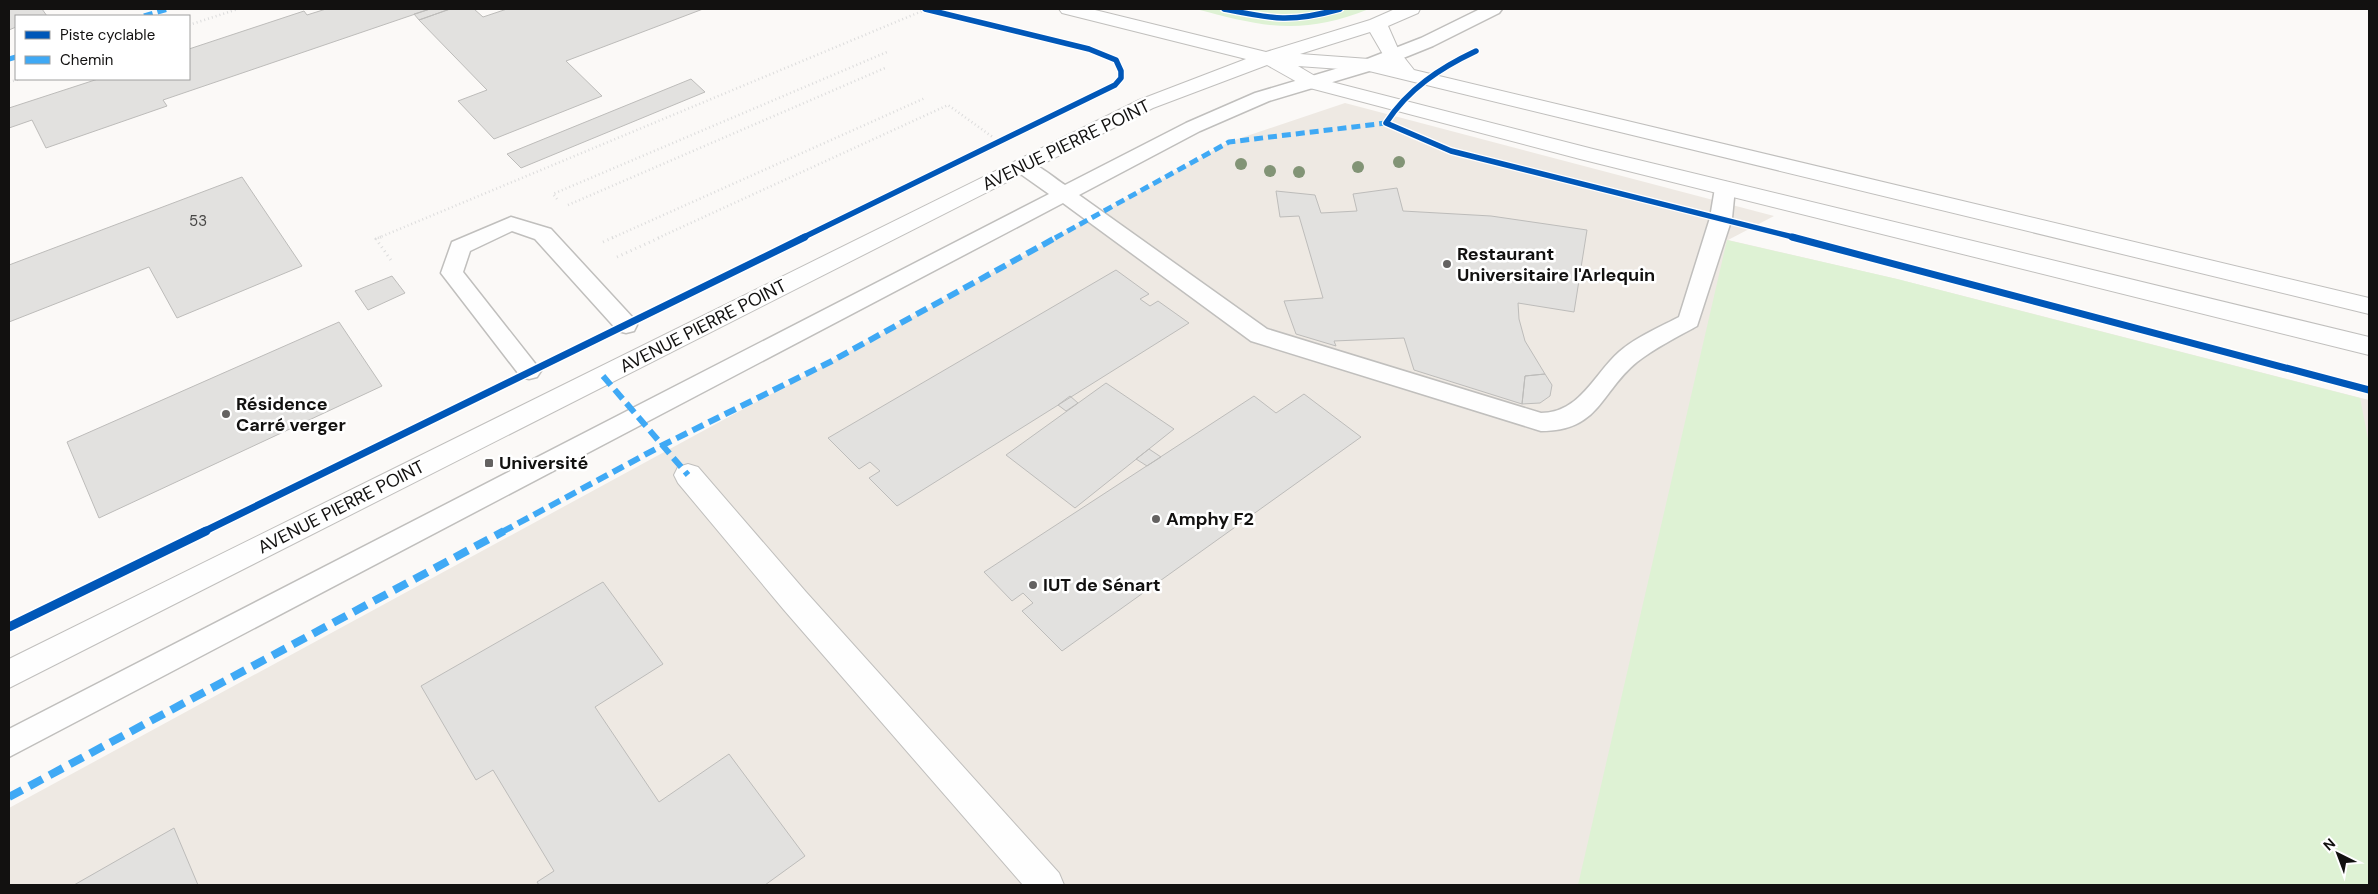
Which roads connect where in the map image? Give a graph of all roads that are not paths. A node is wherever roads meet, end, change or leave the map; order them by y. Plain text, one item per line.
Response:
1 (1069, 9) edge
2 (1411, 9) edge
3 (1493, 9) edge
4 (1378, 24) junction
5 (1391, 56) junction
6 (1268, 58) junction
7 (1369, 65) junction
8 (1408, 75) junction
9 (1313, 83) junction
10 (1022, 166) junction
11 (1725, 188) junction
12 (1065, 194) junction
13 (2369, 306) edge
14 (626, 325) dead end
15 (2369, 346) edge
16 (529, 371) dead end
17 (688, 475) dead end
18 (9, 674) edge
19 (9, 744) edge
20 (1046, 885) edge

1 - 6 street
2 - 4 street, AVENUE PIERRE POINT
3 - 5 lane
4 - 5 street
4 - 6 street, AVENUE PIERRE POINT
5 - 7 lane
5 - 8 street
6 - 7 street
6 - 9 street
6 - 10 street, AVENUE PIERRE POINT
7 - 8 street
7 - 9 lane
8 - 13 street
9 - 11 street
9 - 12 lane
10 - 12 lane
10 - 18 street, AVENUE PIERRE POINT
11 - 12 lane
11 - 15 street
12 - 19 lane
14 - 16 lane
17 - 20 street

